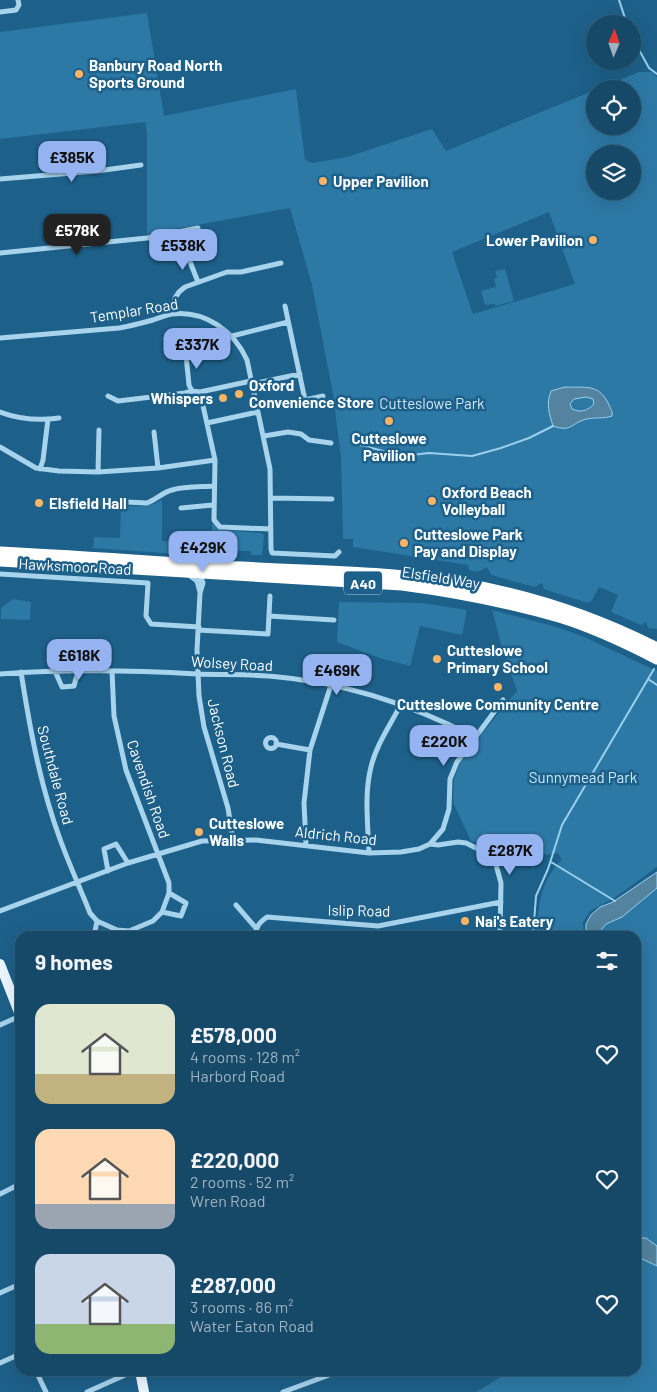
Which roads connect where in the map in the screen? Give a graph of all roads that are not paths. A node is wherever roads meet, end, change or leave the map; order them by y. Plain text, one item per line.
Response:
1 (18, 0) edge
2 (0, 12) edge
3 (141, 164) dead end
4 (0, 179) edge
5 (198, 228) dead end
6 (0, 253) edge
7 (187, 254) dead end
8 (281, 264) dead end
9 (198, 282) junction
10 (285, 306) dead end
11 (172, 314) junction
12 (288, 322) junction
13 (232, 336) junction
14 (0, 338) edge
15 (186, 355) dead end
16 (300, 374) junction
17 (251, 383) junction
18 (192, 391) junction
19 (200, 392) junction
20 (108, 396) dead end
21 (324, 396) dead end
22 (0, 412) edge
23 (258, 412) junction
24 (59, 418) dead end
25 (48, 420) junction
26 (207, 423) junction
27 (98, 430) dead end
28 (154, 432) dead end
29 (264, 436) junction
30 (331, 443) dead end
31 (0, 447) edge
32 (215, 460) junction
33 (158, 468) junction
34 (40, 469) junction
35 (98, 472) junction
36 (214, 486) junction
37 (271, 498) junction
38 (332, 499) dead end
39 (213, 505) junction
40 (64, 506) dead end
41 (181, 508) dead end
42 (270, 529) junction
43 (0, 552) edge
44 (339, 552) dead end
45 (0, 561) edge
46 (187, 568) junction
47 (200, 573) junction
48 (0, 574) edge
49 (200, 593) junction
50 (270, 596) dead end
51 (269, 616) junction
52 (334, 620) dead end
53 (198, 629) junction
54 (657, 648) edge
55 (657, 659) edge
56 (55, 671) junction
57 (78, 671) junction
58 (21, 672) junction
59 (112, 672) junction
60 (0, 674) edge
61 (197, 674) junction
62 (331, 685) junction
63 (503, 700) dead end
64 (401, 704) junction
65 (474, 737) junction
66 (276, 744) dead end
67 (310, 750) junction
68 (232, 840) junction
69 (430, 844) junction
70 (306, 845) junction
71 (158, 853) junction
72 (369, 853) junction
73 (128, 863) junction
74 (108, 871) junction
75 (78, 882) junction
76 (169, 893) junction
77 (501, 902) junction
78 (236, 905) dead end
79 (0, 911) edge
80 (162, 912) junction
81 (97, 921) junction
82 (256, 928) junction
83 (117, 930) joint
84 (95, 931) edge
85 (256, 931) edge
86 (500, 931) edge
87 (0, 964) edge
88 (15, 1003) edge
89 (15, 1018) edge
90 (0, 1025) edge
91 (15, 1186) edge
92 (0, 1194) edge
93 (15, 1286) edge
94 (0, 1292) edge
95 (15, 1356) edge
96 (0, 1362) edge
97 (38, 1376) edge
98 (123, 1376) edge
99 (141, 1376) edge
100 (326, 1376) edge
101 (46, 1392) edge
102 (87, 1392) edge
103 (144, 1392) edge
104 (283, 1392) edge

1 - 2 street
3 - 4 street
5 - 6 street
7 - 9 street
8 - 9 street
9 - 11 street
10 - 12 street
11 - 13 street, Templar Road
11 - 14 street, Templar Road
12 - 13 street
12 - 16 street
13 - 17 street, Templar Road
15 - 18 street
16 - 17 street
16 - 21 street
17 - 19 street
17 - 23 street, Templar Road
18 - 19 street
18 - 20 street
19 - 26 street
22 - 25 street
23 - 26 street
23 - 29 street, Templar Road
24 - 25 street
25 - 34 street
26 - 32 street
27 - 35 street
28 - 33 street
29 - 30 street
29 - 37 street, Templar Road
31 - 34 street
32 - 33 street
32 - 36 street
33 - 35 street
34 - 35 street
36 - 39 street
36 - 40 street
37 - 38 street
37 - 42 street, Templar Road
39 - 41 street
39 - 42 street
42 - 44 street, Templar Road
43 - 46 highway, Elsfield Way / A40
45 - 46 highway, Elsfield Way / A40
46 - 47 highway, Elsfield Way / A40
46 - 49 street
46 - 54 highway, Elsfield Way / A40
47 - 49 street, Jackson Road
47 - 55 highway, Elsfield Way / A40
48 - 53 street, Hawksmoor Road
49 - 53 street, Jackson Road
50 - 51 street
51 - 52 street
51 - 53 street
53 - 61 street, Jackson Road
56 - 57 street, Wolsey Road
56 - 57 street
56 - 58 street, Wolsey Road
57 - 59 street, Wolsey Road
58 - 60 street, Wolsey Road
58 - 75 street, Southdale Road
59 - 61 street, Wolsey Road
59 - 71 street, Cavendish Road
61 - 62 street, Wolsey Road
61 - 68 street, Jackson Road
62 - 64 street, Wolsey Road
62 - 67 street
63 - 65 street
64 - 65 street, Wolsey Road
64 - 72 street
65 - 69 street
66 - 67 street
67 - 70 street
68 - 70 street, Aldrich Road
68 - 71 street, Aldrich Road
69 - 72 street, Aldrich Road
69 - 77 street, Aldrich Road
70 - 72 street, Aldrich Road
71 - 73 street, Aldrich Road
71 - 76 street, Cavendish Road
73 - 74 street, Aldrich Road
73 - 74 street
74 - 75 street, Aldrich Road
75 - 79 street, Aldrich Road
75 - 81 street, Southdale Road
76 - 80 street
76 - 80 street
77 - 82 street, Islip Road
77 - 86 street
78 - 82 street
80 - 83 street
81 - 83 street
81 - 84 street
82 - 85 street
87 - 88 main road
89 - 90 street
91 - 92 street
93 - 94 street
95 - 96 street
97 - 101 street
98 - 102 street
99 - 103 main road
100 - 104 street

